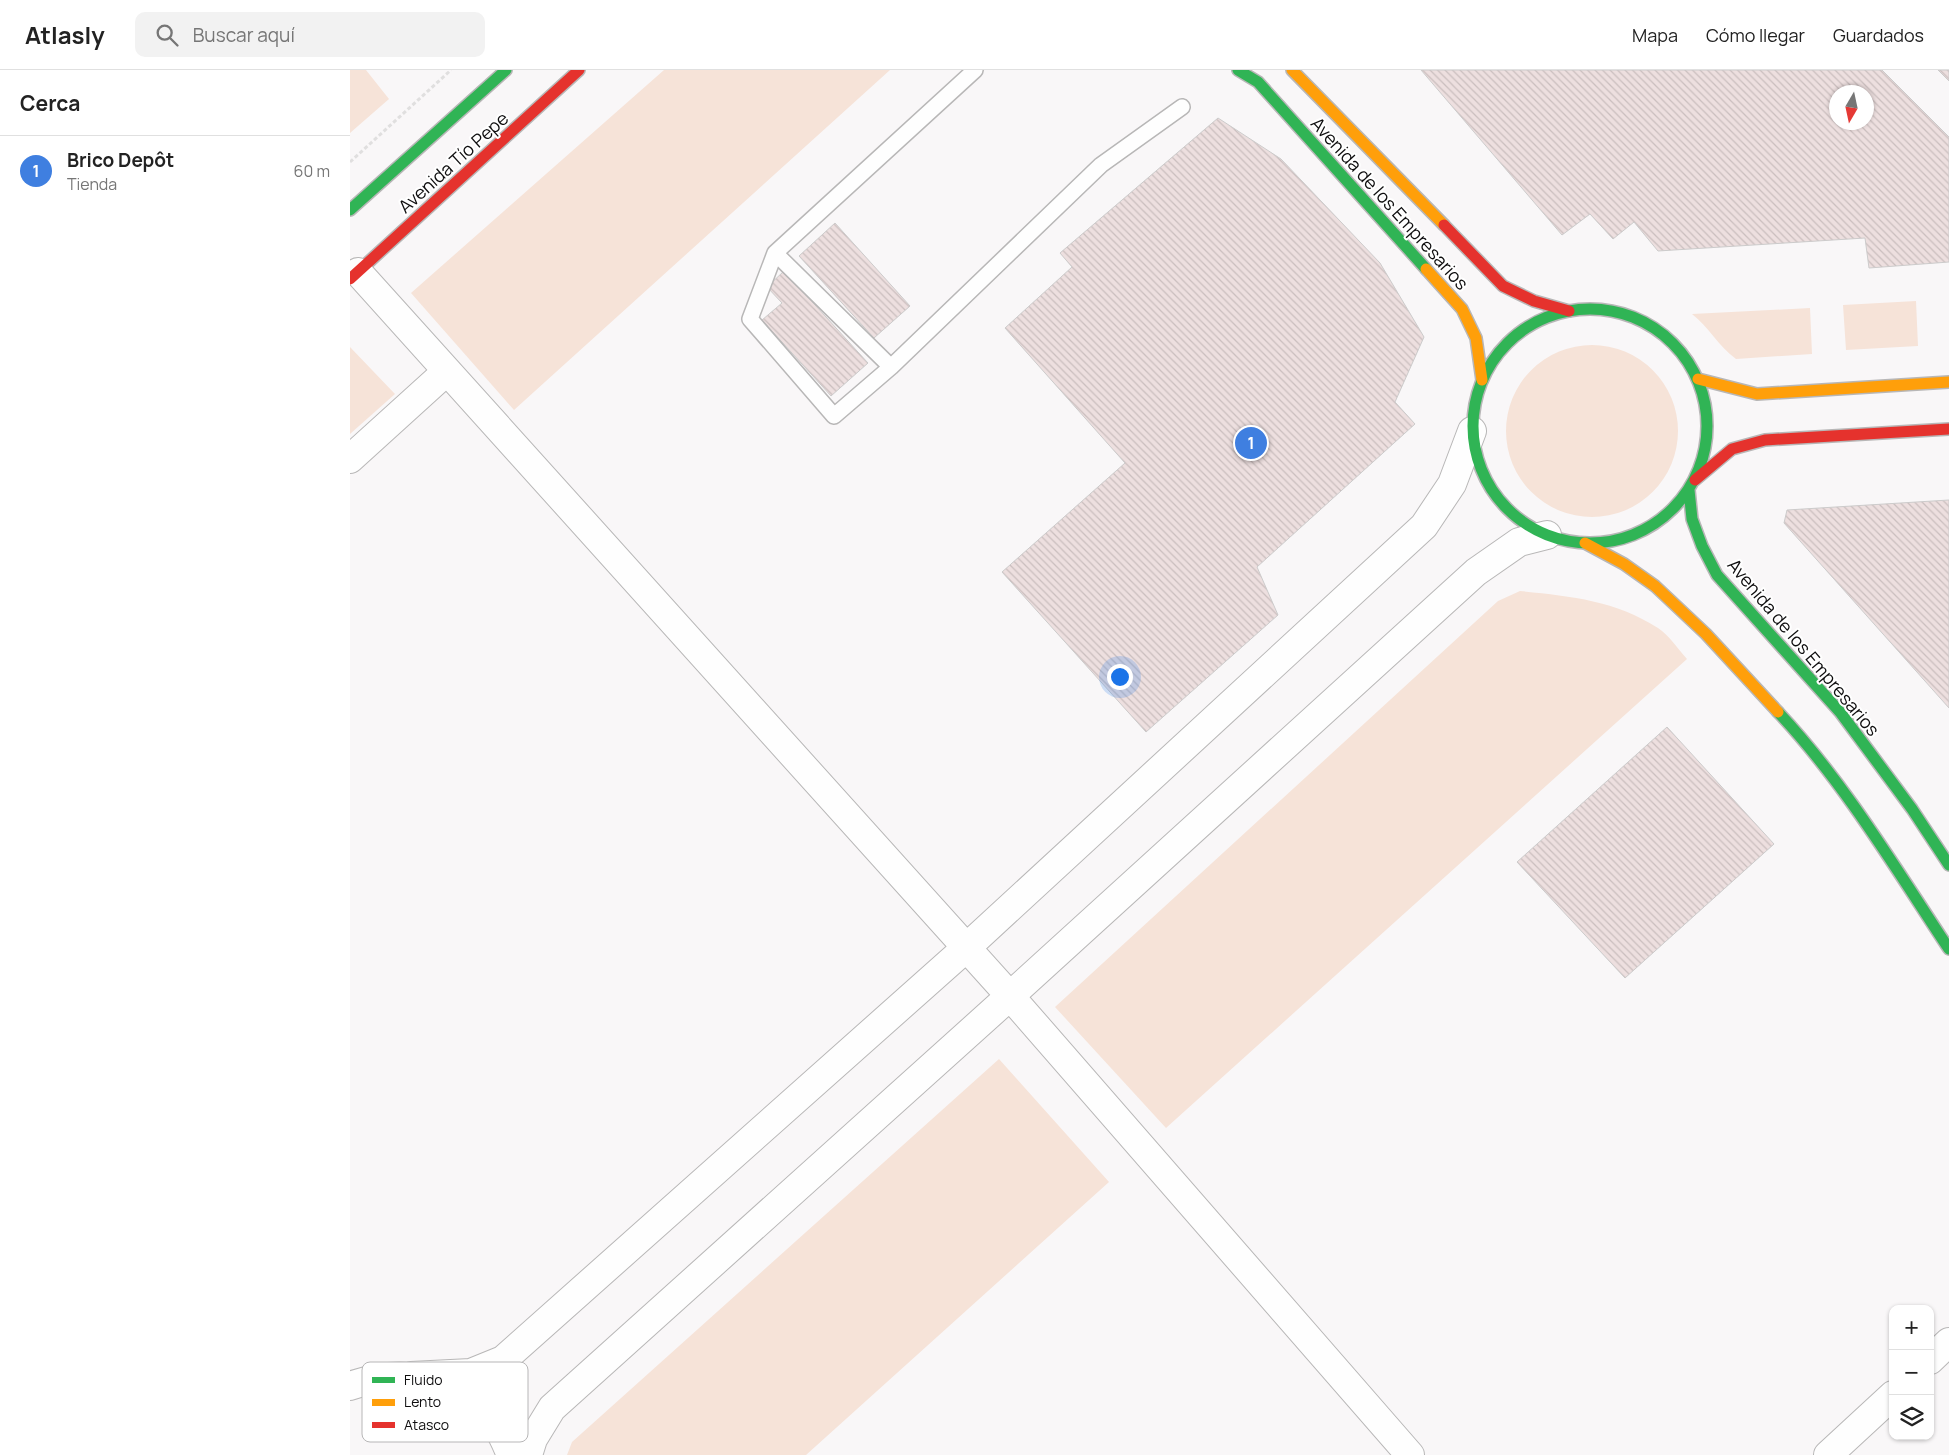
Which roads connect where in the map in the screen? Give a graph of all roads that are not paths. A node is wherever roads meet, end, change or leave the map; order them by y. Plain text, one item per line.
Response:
1 (506, 70) edge
2 (580, 70) edge
3 (975, 70) edge
4 (1238, 70) edge
5 (1292, 70) edge
6 (1182, 107) dead end
7 (350, 210) edge
8 (775, 253) junction
9 (354, 276) edge
10 (1569, 310) junction
11 (891, 367) junction
12 (447, 371) junction
13 (1698, 379) junction
14 (1482, 380) junction
15 (1949, 382) edge
16 (1949, 428) edge
17 (1472, 431) junction
18 (350, 459) edge
19 (1692, 485) junction
20 (1547, 535) junction
21 (1585, 543) junction
22 (1949, 865) edge
23 (966, 948) junction
24 (1949, 949) edge
25 (1010, 996) junction
26 (1949, 1342) edge
27 (1934, 1356) edge
28 (498, 1362) edge
29 (362, 1382) edge
30 (350, 1386) edge
31 (1889, 1399) edge
32 (504, 1442) edge
33 (511, 1455) edge
34 (528, 1455) edge
35 (1410, 1455) edge
36 (1828, 1455) edge

1 - 7 street, Avenida Tío Pepe
2 - 9 street, Avenida Tío Pepe
3 - 8 lane
4 - 14 street, Avenida de los Empresarios
5 - 10 street, Avenida de los Empresarios
6 - 11 lane
8 - 11 lane
8 - 11 lane
9 - 12 street
10 - 13 street
10 - 14 street
12 - 18 street
12 - 23 street
13 - 15 street
13 - 19 street
14 - 17 street
16 - 19 street
17 - 20 street
17 - 23 street
19 - 21 street
19 - 22 street, Avenida de los Empresarios
20 - 21 street
20 - 25 street
21 - 24 street
23 - 25 street
23 - 28 street
25 - 34 street
25 - 35 street
26 - 27 street
29 - 30 street
31 - 36 street
32 - 33 street

